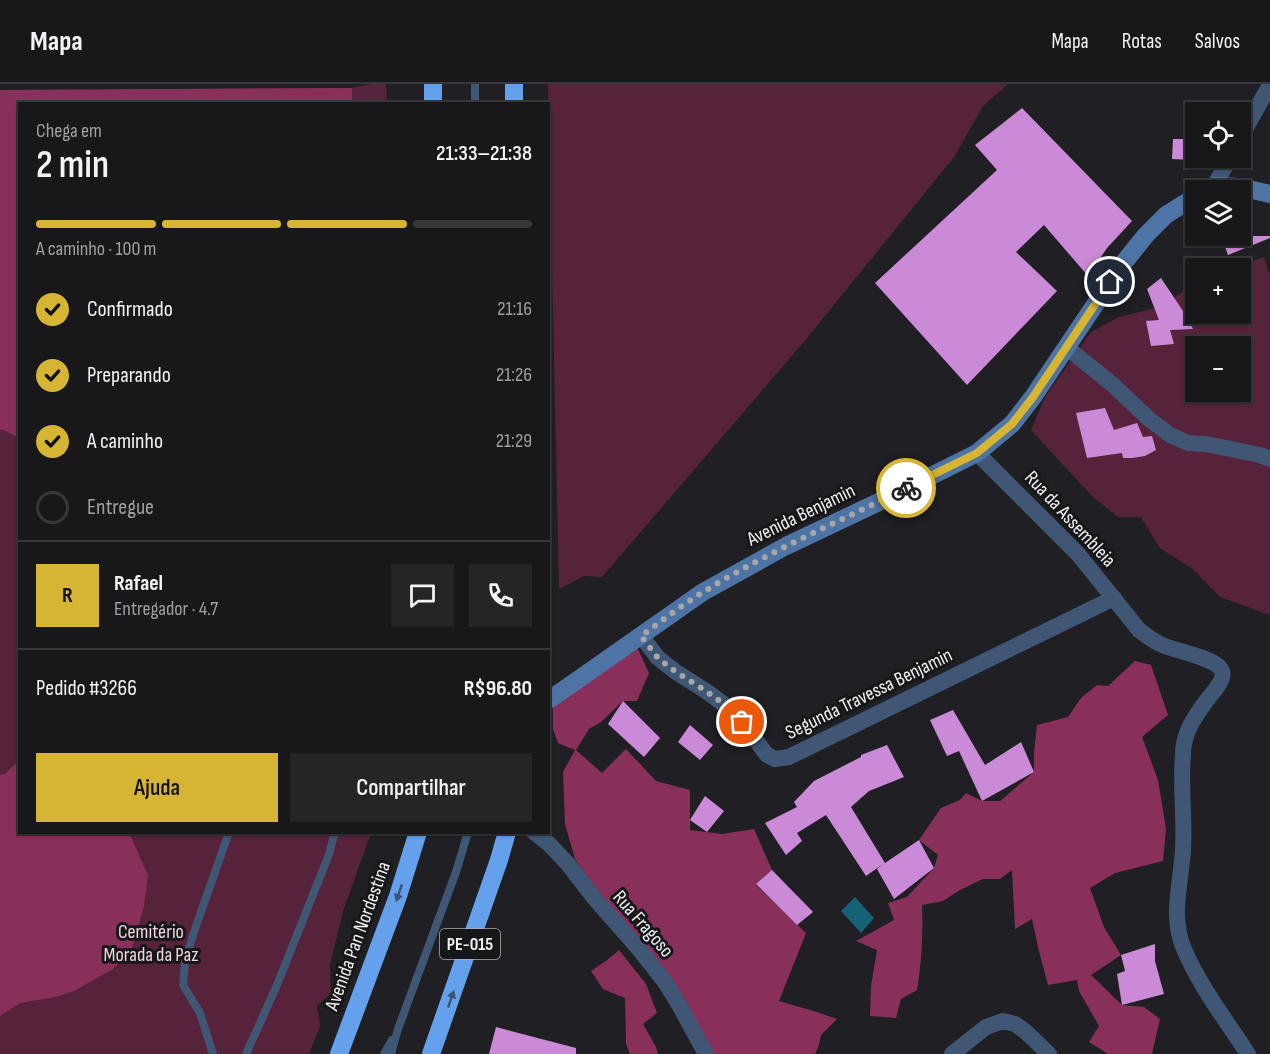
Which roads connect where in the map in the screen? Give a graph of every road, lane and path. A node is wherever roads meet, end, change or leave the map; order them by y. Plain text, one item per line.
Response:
1 (433, 84) edge
2 (475, 84) edge
3 (514, 84) edge
4 (1270, 85) edge
5 (433, 102) edge
6 (475, 102) edge
7 (514, 102) edge
8 (1251, 119) edge
9 (1251, 190) edge
10 (1270, 194) edge
11 (1185, 203) edge
12 (1066, 347) junction
13 (977, 453) junction
14 (1270, 459) edge
15 (1114, 598) junction
16 (641, 636) junction
17 (550, 699) edge
18 (228, 834) edge
19 (334, 834) edge
20 (417, 834) edge
21 (467, 834) edge
22 (506, 834) edge
23 (536, 834) edge
24 (398, 1029) junction
25 (213, 1054) edge
26 (246, 1054) edge
27 (339, 1054) edge
28 (384, 1054) edge
29 (391, 1054) edge
30 (431, 1054) edge
31 (706, 1054) edge
32 (952, 1054) edge
33 (1049, 1054) edge
34 (1248, 1054) edge

1 - 5 highway
2 - 6 lane
3 - 7 highway
4 - 8 street
9 - 10 street
11 - 12 street, Avenida Benjamin
12 - 13 street, Avenida Benjamin
12 - 14 street
13 - 15 street, Rua da Assembleia
13 - 16 street, Avenida Benjamin
15 - 16 street, Segunda Travessa Benjamin
15 - 34 street, Rua da Assembleia
16 - 17 street, Avenida Benjamin
18 - 25 lane
19 - 26 lane
20 -> 27 highway, Avenida Pan Nordestina
21 - 24 lane
30 -> 22 highway, PE-015
23 - 31 street, Rua Fragoso
24 - 28 lane
24 - 29 lane
32 - 33 street

